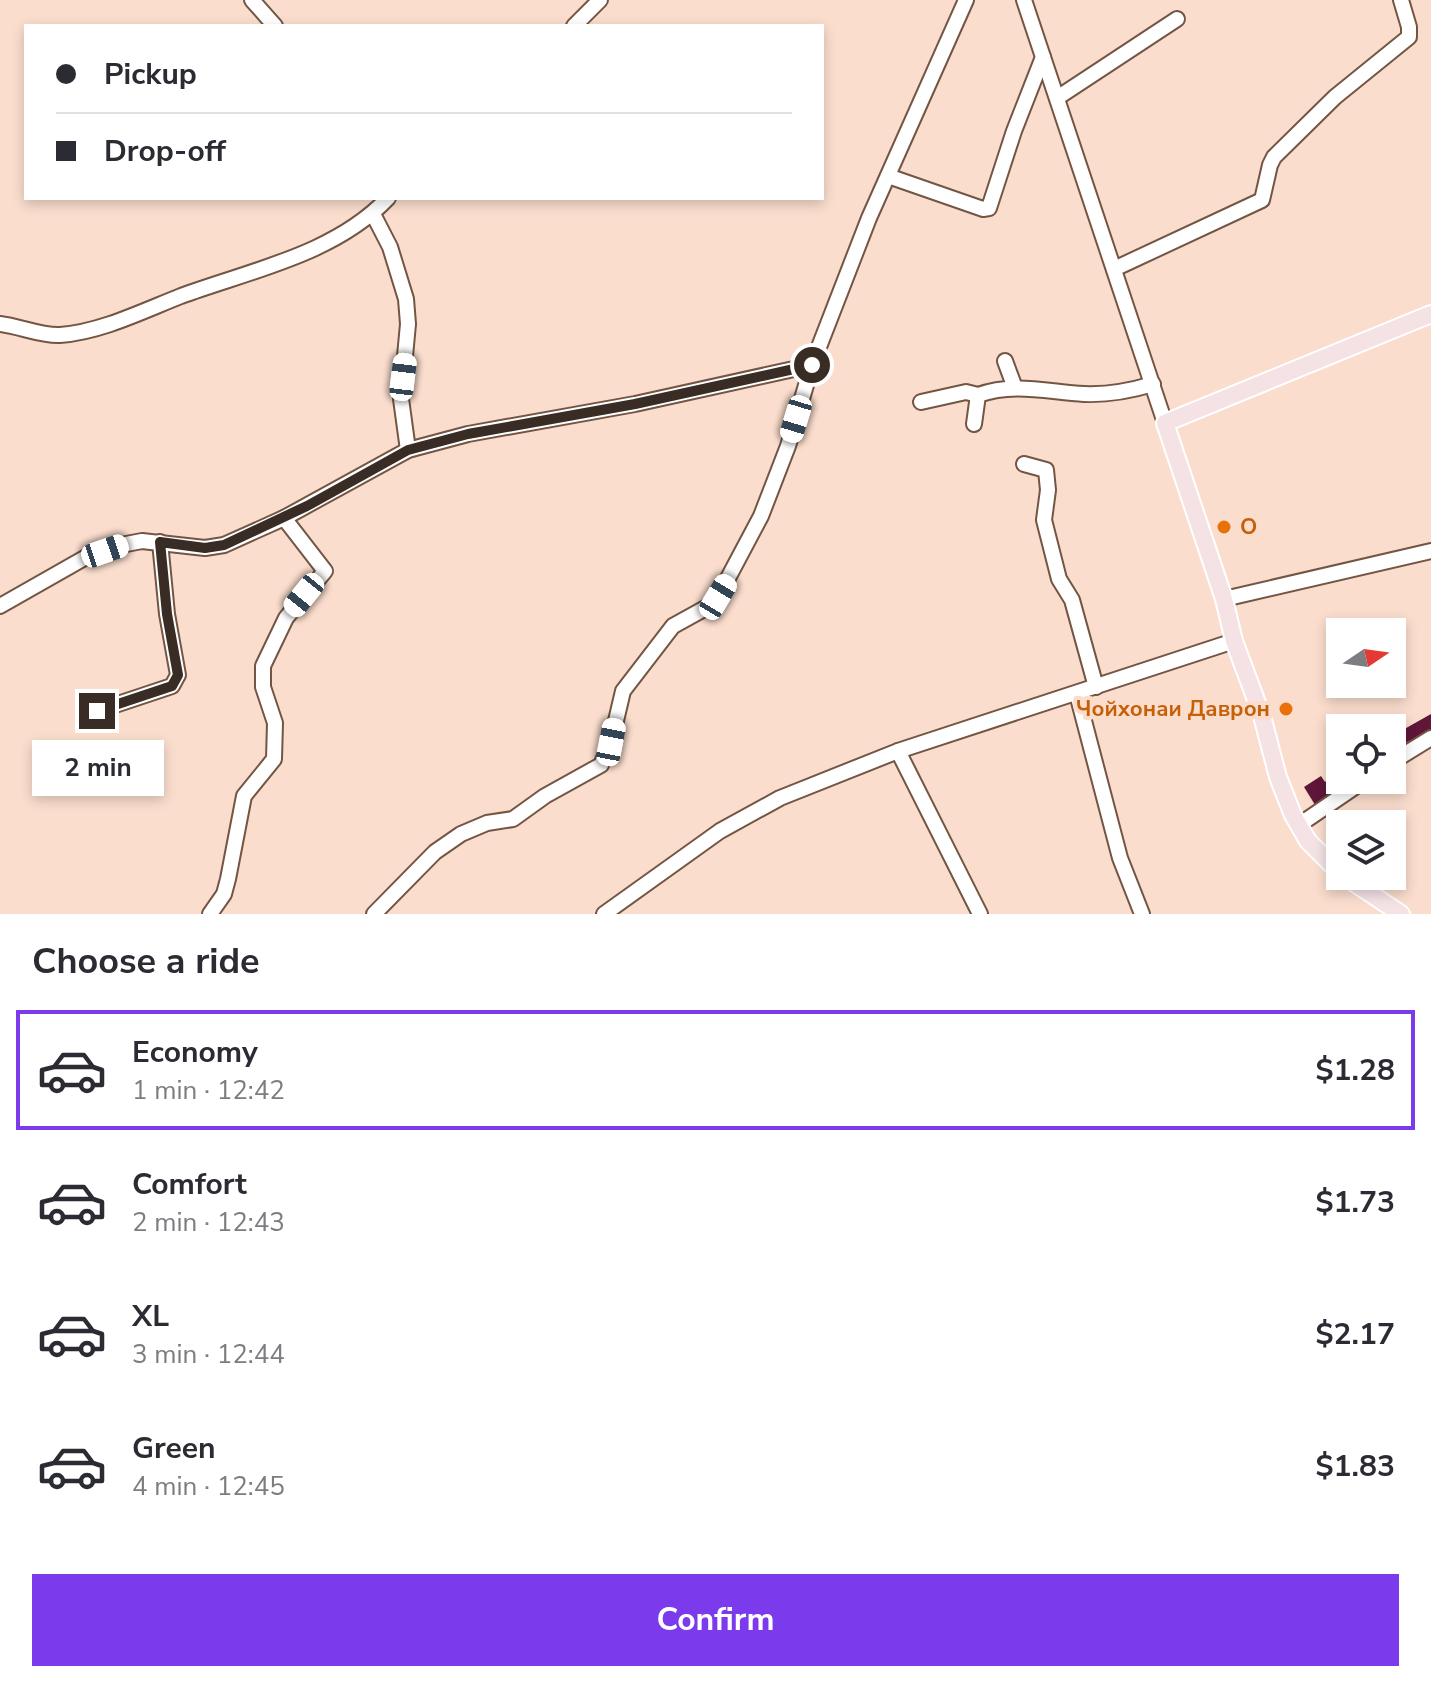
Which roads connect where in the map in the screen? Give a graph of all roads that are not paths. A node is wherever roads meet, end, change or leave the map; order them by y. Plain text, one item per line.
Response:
1 (252, 0) edge
2 (600, 0) edge
3 (966, 0) edge
4 (1024, 0) edge
5 (1405, 1) edge
6 (1177, 19) dead end
7 (273, 24) edge
8 (576, 24) edge
9 (1043, 57) junction
10 (1057, 98) junction
11 (888, 176) junction
12 (386, 200) edge
13 (373, 214) junction
14 (1114, 269) junction
15 (1431, 314) edge
16 (0, 324) edge
17 (1005, 361) dead end
18 (812, 365) junction
19 (1153, 384) junction
20 (1015, 388) junction
21 (978, 395) junction
22 (921, 402) dead end
23 (1165, 423) junction
24 (974, 424) dead end
25 (408, 450) junction
26 (1024, 464) dead end
27 (284, 518) junction
28 (160, 542) junction
29 (1431, 551) edge
30 (1224, 599) junction
31 (0, 606) edge
32 (1234, 641) junction
33 (1096, 687) junction
34 (1077, 694) junction
35 (97, 711) dead end
36 (1430, 742) edge
37 (898, 751) junction
38 (1406, 755) edge
39 (1344, 794) edge
40 (1299, 825) junction
41 (1326, 859) edge
42 (1365, 890) edge
43 (210, 914) edge
44 (374, 914) edge
45 (604, 914) edge
46 (980, 914) edge
47 (1142, 914) edge
48 (1401, 914) edge

1 - 7 street
2 - 8 street
3 - 11 street
4 - 9 street
5 - 14 street
6 - 10 street
9 - 10 street
9 - 11 street
10 - 14 street
11 - 18 street
12 - 13 street
13 - 16 street
13 - 25 street
14 - 19 street
15 - 23 main road
17 - 20 street
18 - 25 street
18 - 44 street
19 - 20 street
19 - 23 street
20 - 21 street
21 - 22 street
21 - 24 street
23 - 30 main road
25 - 27 street
26 - 33 street
27 - 28 street
27 - 43 street
28 - 31 street
28 - 35 street
29 - 30 street
30 - 32 main road
32 - 33 street
32 - 40 main road
33 - 34 street
34 - 37 street
34 - 47 street
36 - 38 street
37 - 45 street
37 - 46 street
39 - 40 street
40 - 41 main road
42 - 48 main road

